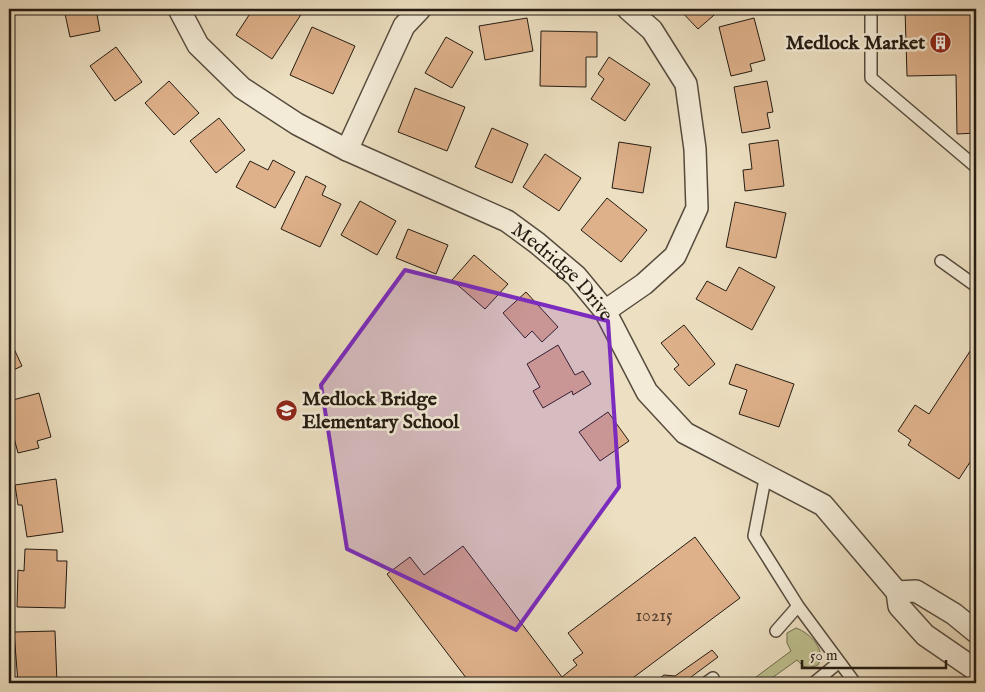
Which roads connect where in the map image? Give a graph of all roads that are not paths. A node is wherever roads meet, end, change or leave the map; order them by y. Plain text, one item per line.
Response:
1 (179, 9) edge
2 (420, 9) edge
3 (628, 9) edge
4 (871, 9) edge
5 (347, 150) junction
6 (976, 167) edge
7 (941, 261) dead end
8 (976, 286) edge
9 (605, 311) junction
10 (766, 474) junction
11 (897, 592) junction
12 (798, 606) junction
13 (776, 631) dead end
14 (976, 632) edge
15 (838, 663) junction
16 (972, 671) edge
17 (816, 682) edge
18 (855, 683) edge

1 - 5 street, Medridge Drive
2 - 5 street
3 - 9 street
4 - 6 lane
5 - 9 street, Medridge Drive
7 - 8 lane
9 - 10 street, Medridge Drive
10 - 11 street, Medridge Drive
10 - 12 lane
11 - 14 street
11 - 16 street, Medridge Drive
12 - 13 lane
12 - 15 lane
15 - 17 lane
15 - 18 lane

